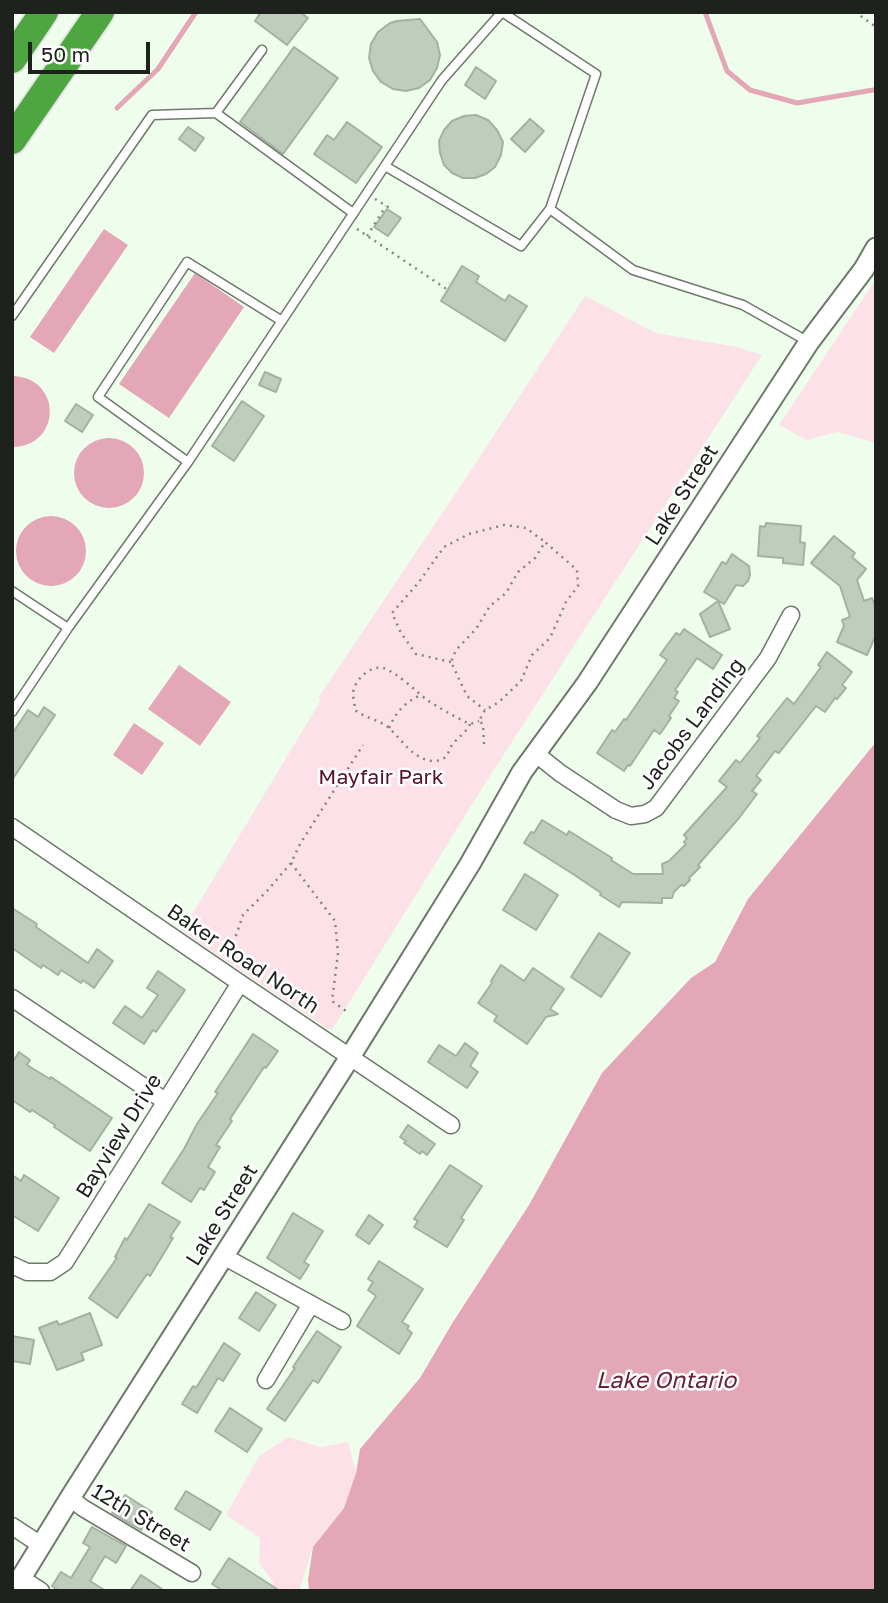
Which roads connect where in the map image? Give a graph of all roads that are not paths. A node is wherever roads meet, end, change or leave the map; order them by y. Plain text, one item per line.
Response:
1 (44, 12) edge
2 (100, 12) edge
3 (502, 12) edge
4 (262, 50) dead end
5 (12, 59) edge
6 (216, 113) junction
7 (12, 140) edge
8 (385, 166) junction
9 (550, 209) junction
10 (353, 213) junction
11 (876, 234) edge
12 (876, 248) edge
13 (12, 316) edge
14 (282, 321) junction
15 (813, 337) junction
16 (188, 462) junction
17 (12, 591) edge
18 (791, 615) dead end
19 (68, 628) junction
20 (12, 712) edge
21 (539, 757) junction
22 (12, 827) edge
23 (240, 983) junction
24 (12, 998) edge
25 (350, 1057) junction
26 (165, 1101) junction
27 (451, 1125) dead end
28 (223, 1256) junction
29 (12, 1265) edge
30 (311, 1304) junction
31 (342, 1321) dead end
32 (267, 1380) dead end
33 (70, 1498) junction
34 (12, 1526) edge
35 (40, 1545) junction
36 (192, 1573) dead end
37 (17, 1584) edge
38 (41, 1591) edge

1 - 5 highway
2 - 7 highway
3 - 8 lane
3 - 9 lane
4 - 6 lane
6 - 10 lane
6 - 13 lane
8 - 9 lane
8 - 10 lane
9 - 15 lane
10 - 14 lane
11 - 15 street, Lake Street
12 - 15 street, Lake Street
14 - 16 lane
14 - 16 lane
15 - 21 street, Lake Street
16 - 19 lane
17 - 19 lane
18 - 21 street, Jacobs Landing
19 - 20 lane
21 - 25 street, Lake Street
22 - 23 street, Baker Road North
23 - 25 street, Baker Road North
23 - 26 street, Bayview Drive
24 - 26 street
25 - 27 street, Baker Road North
25 - 28 street, Lake Street
26 - 29 street, Bayview Drive
28 - 30 street
28 - 33 street, Lake Street
30 - 31 street
30 - 32 street
33 - 35 street, Lake Street
33 - 36 street, 12th Street
34 - 35 street
35 - 37 street, Lake Street
37 - 38 street

